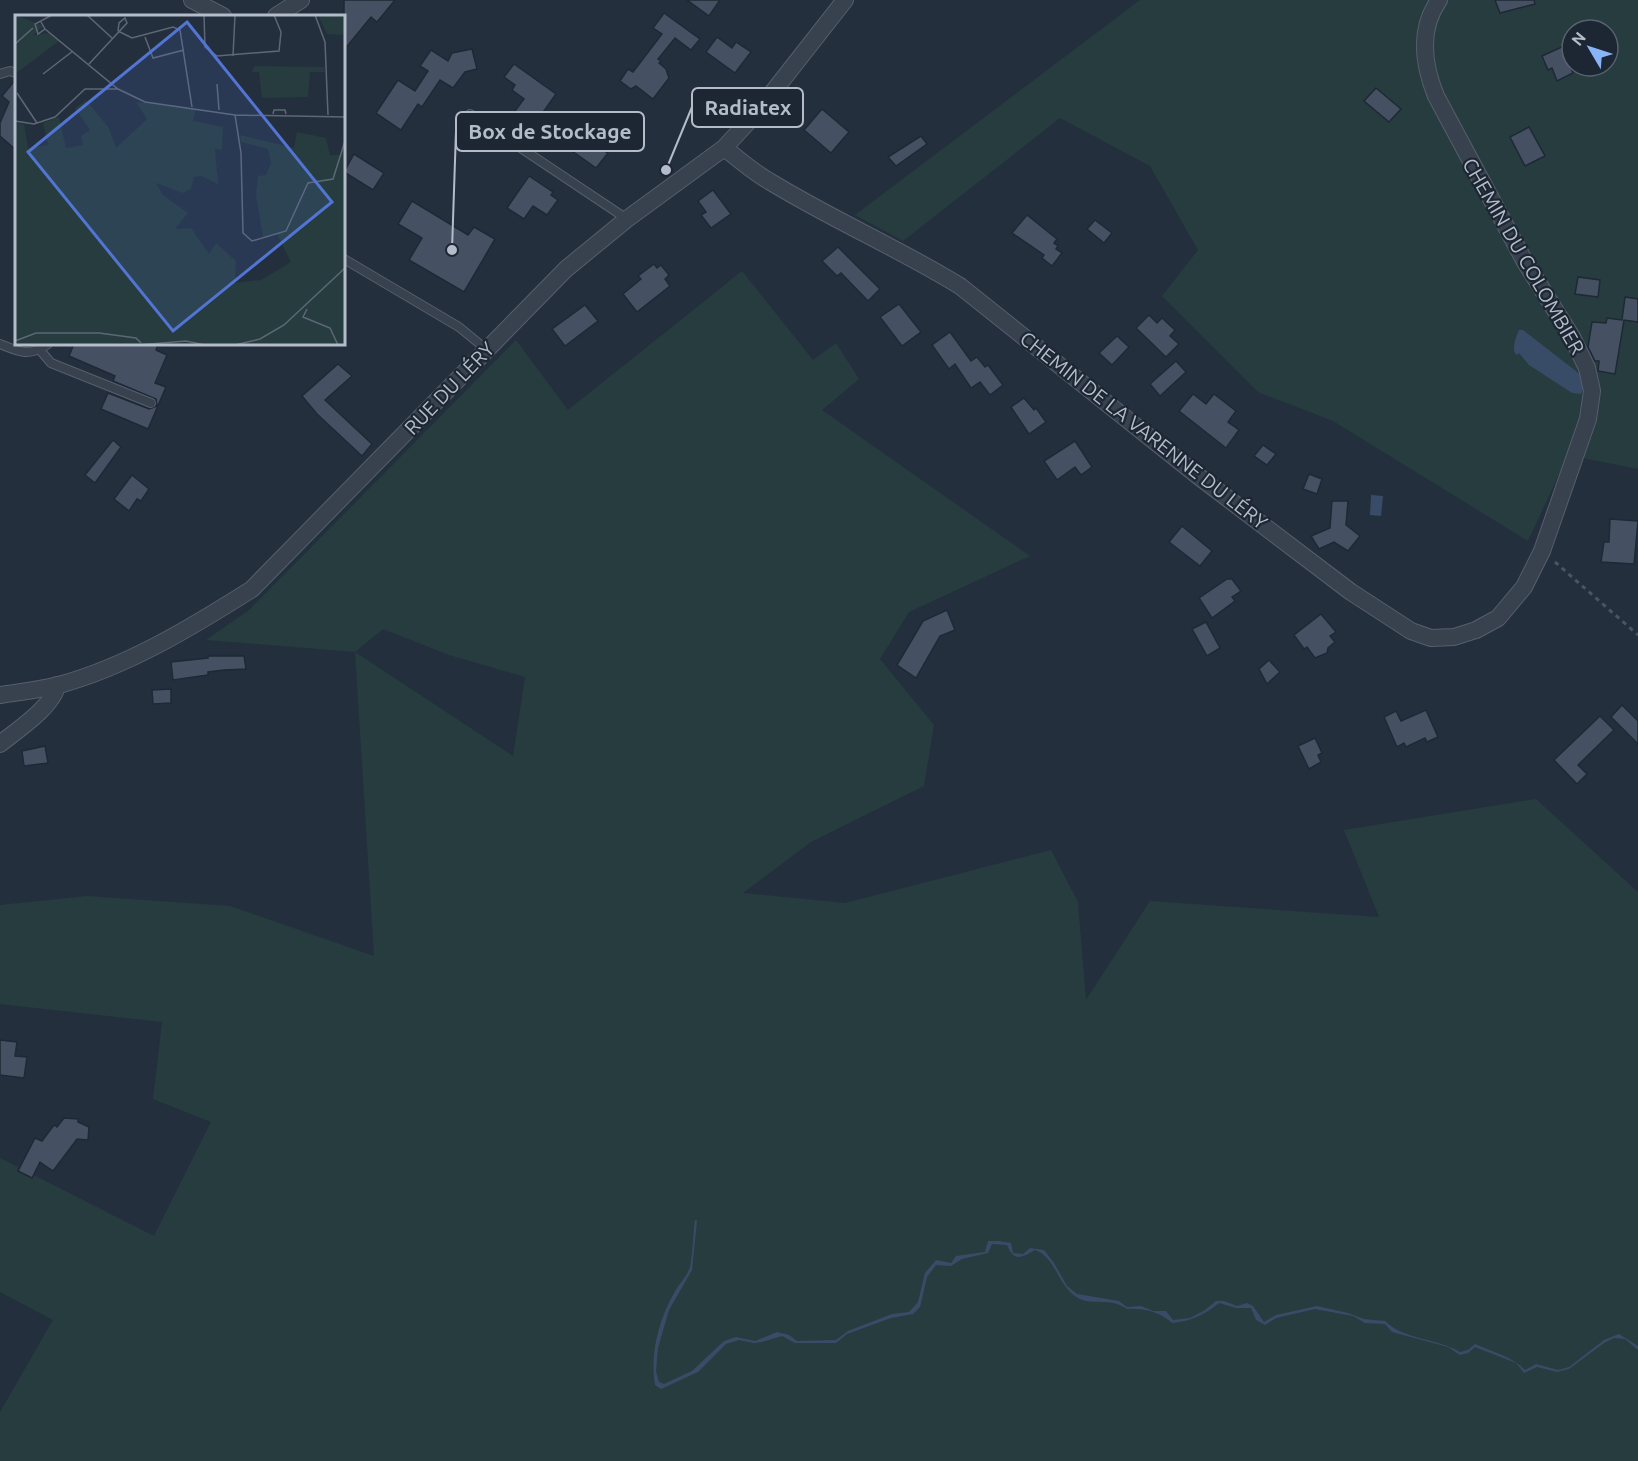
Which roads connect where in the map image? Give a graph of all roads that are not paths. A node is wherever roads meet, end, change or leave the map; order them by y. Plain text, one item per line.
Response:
1 (192, 0) edge
2 (301, 0) edge
3 (845, 0) edge
4 (1439, 0) edge
5 (221, 15) edge
6 (280, 15) edge
7 (15, 73) edge
8 (0, 74) edge
9 (470, 114) dead end
10 (724, 148) junction
11 (627, 219) junction
12 (345, 260) edge
13 (0, 344) edge
14 (47, 345) edge
15 (40, 350) junction
16 (487, 350) junction
17 (151, 403) dead end
18 (1542, 551) joint
19 (57, 685) junction
20 (0, 695) edge
21 (0, 744) edge

1 - 5 street
2 - 6 street
3 - 10 street, RUE DU LÉRY
4 - 18 street, CHEMIN DU COLOMBIER
7 - 8 lane
9 - 11 lane
10 - 11 street, RUE DU LÉRY
10 - 18 street, CHEMIN DE LA VARENNE DU LÉRY
11 - 16 street, RUE DU LÉRY
12 - 16 lane
13 - 15 lane
14 - 15 lane
15 - 17 lane
16 - 19 street, RUE DU LÉRY
19 - 20 street, RUE DU LÉRY
19 - 21 street

